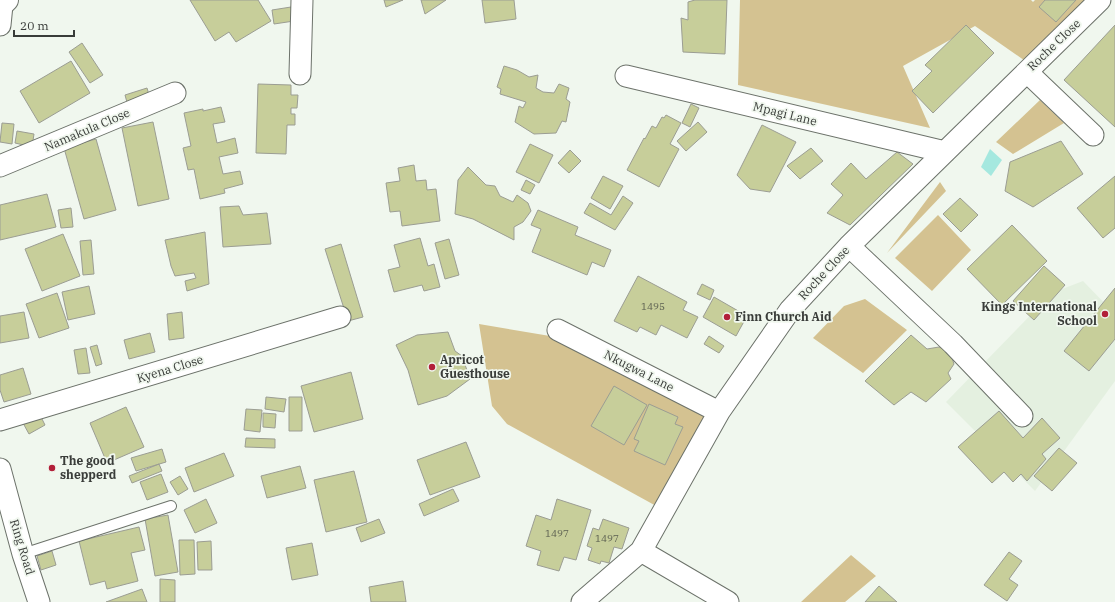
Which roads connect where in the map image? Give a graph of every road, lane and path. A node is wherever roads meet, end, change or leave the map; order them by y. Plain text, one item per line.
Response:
1 (302, 0) edge
2 (1100, 0) edge
3 (1027, 72) junction
4 (300, 74) dead end
5 (626, 76) dead end
6 (175, 93) dead end
7 (1093, 136) dead end
8 (945, 152) junction
9 (0, 166) edge
10 (849, 246) junction
11 (340, 317) dead end
12 (558, 330) dead end
13 (719, 412) junction
14 (1022, 416) dead end
15 (0, 420) edge
16 (0, 469) edge
17 (171, 506) dead end
18 (641, 551) junction
19 (23, 554) junction
20 (39, 602) edge
21 (582, 602) edge
22 (728, 602) edge

1 - 4 street
2 - 3 street, Roche Close
3 - 7 street
3 - 8 street, Roche Close
5 - 8 street, Mpagi Lane
6 - 9 street, Namakula Close
8 - 10 street, Roche Close
10 - 13 street, Roche Close
10 - 14 street
11 - 15 street, Kyena Close
12 - 13 street, Nkugwa Lane
13 - 18 street, Roche Close
16 - 19 street, Ring Road
17 - 19 lane
18 - 21 street, Roche Close
18 - 22 street
19 - 20 street, Ring Road

